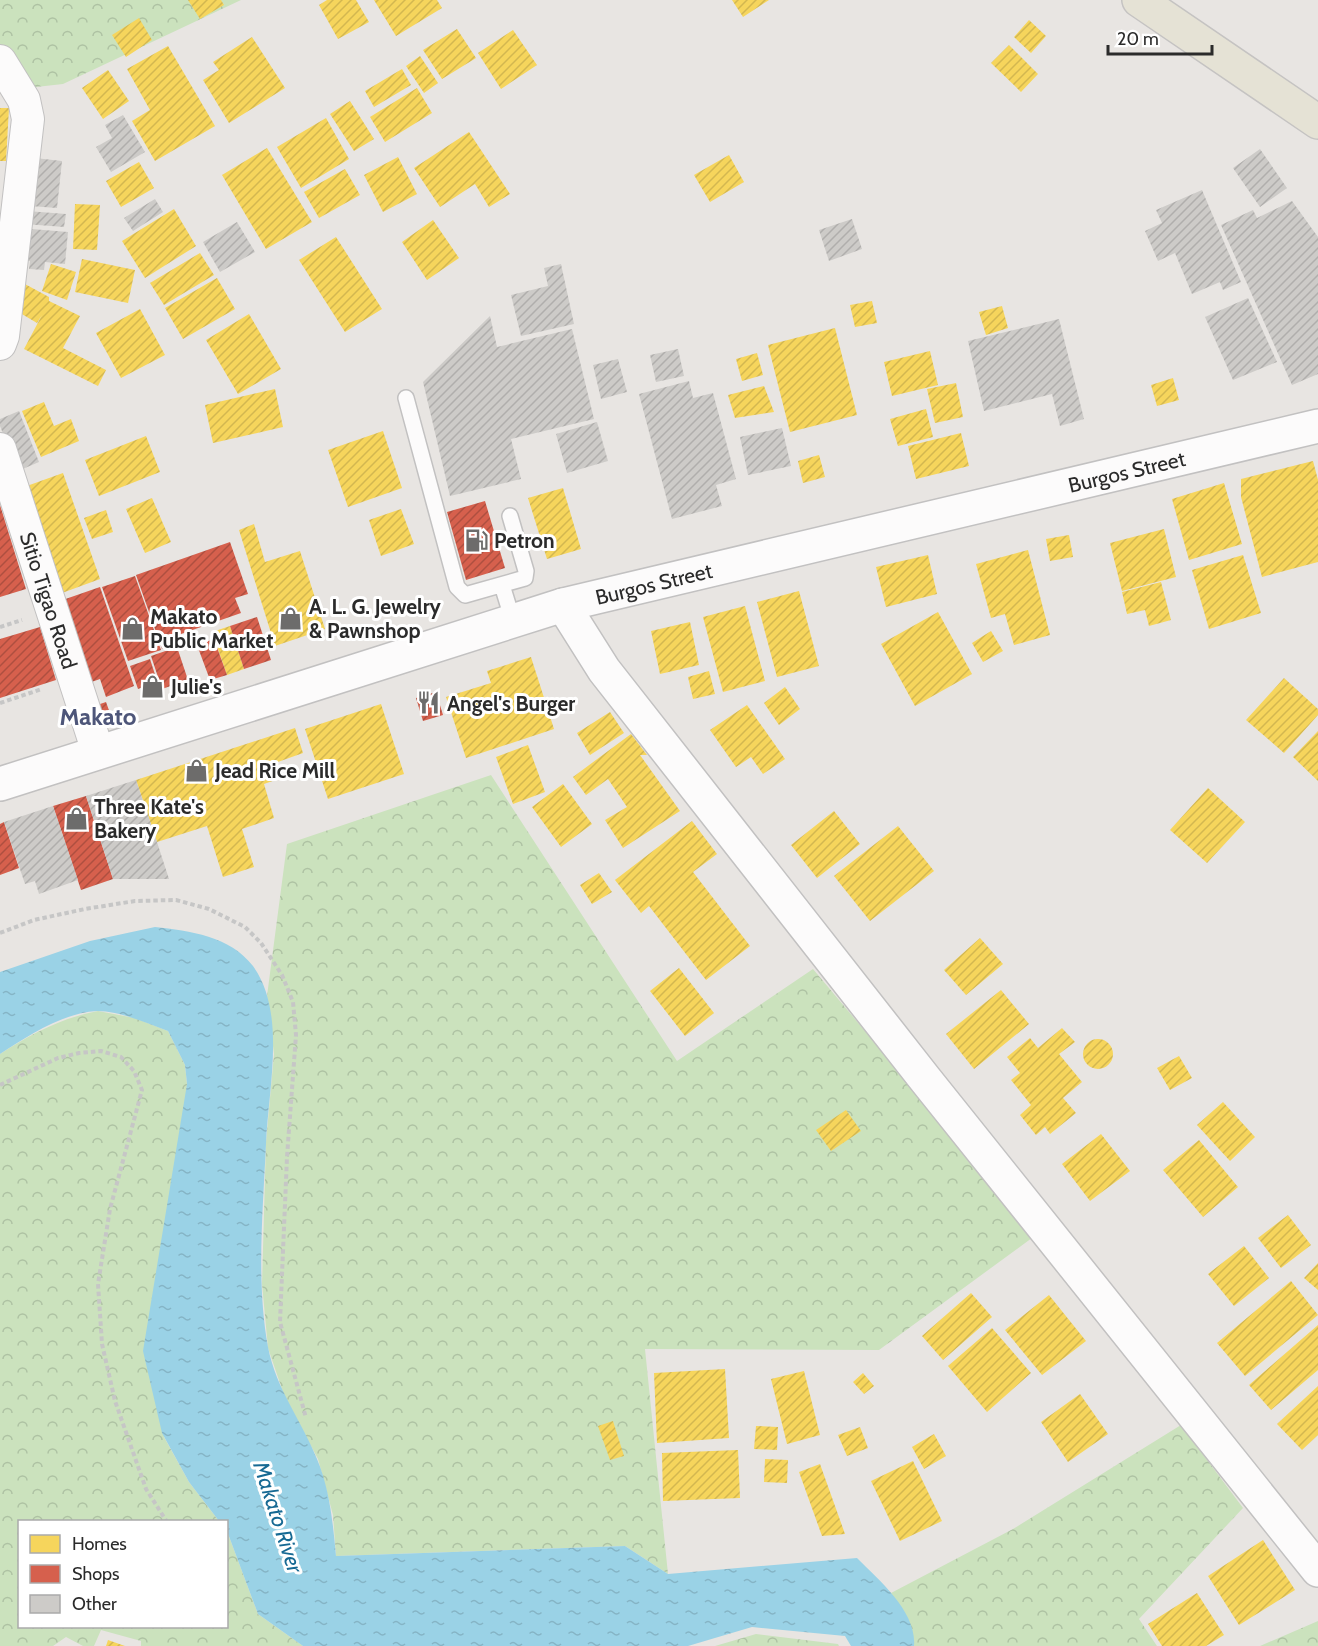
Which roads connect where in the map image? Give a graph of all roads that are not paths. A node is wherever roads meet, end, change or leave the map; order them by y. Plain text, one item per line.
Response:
1 (1139, 0) edge
2 (0, 61) edge
3 (1318, 122) edge
4 (0, 344) edge
5 (406, 398) dead end
6 (1318, 426) edge
7 (0, 449) edge
8 (510, 516) dead end
9 (502, 585) junction
10 (563, 605) junction
11 (513, 621) junction
12 (98, 753) junction
13 (0, 784) edge
14 (1318, 1570) edge

1 - 3 main road
2 - 4 street
5 - 9 lane
6 - 10 main road, Burgos Street
7 - 12 street, Sitio Tigao Road
8 - 9 lane
9 - 11 lane
10 - 11 main road, Burgos Street
10 - 14 main road
11 - 12 main road, Burgos Street
12 - 13 main road, Burgos Street

